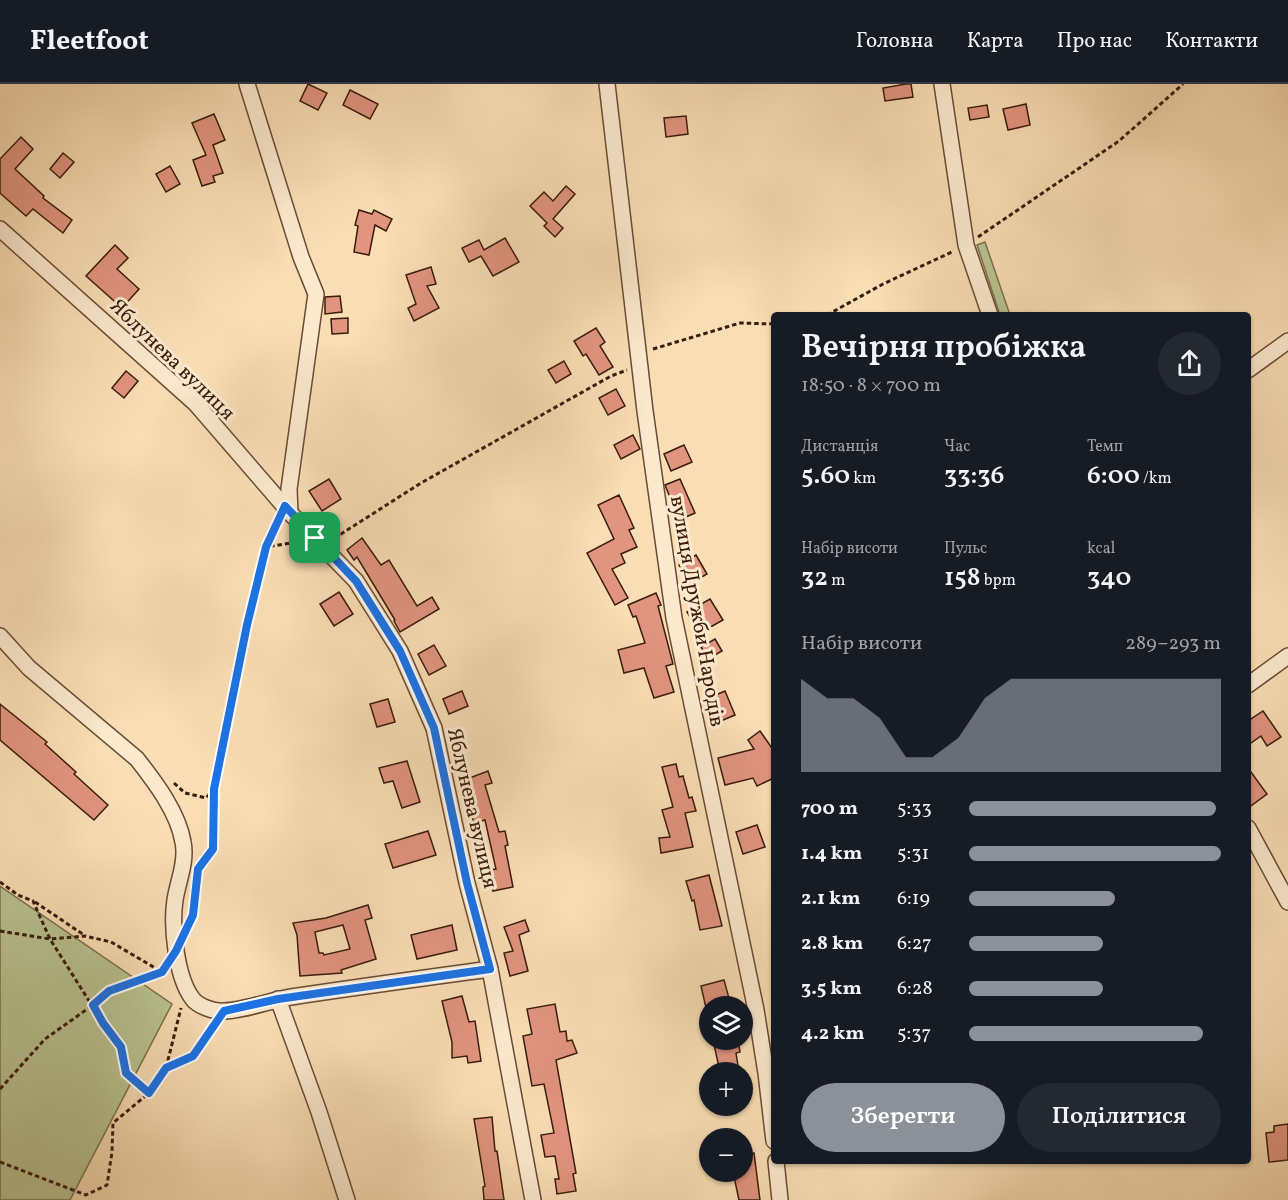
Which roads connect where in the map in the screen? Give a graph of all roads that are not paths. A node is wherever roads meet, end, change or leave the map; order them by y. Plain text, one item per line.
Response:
1 (247, 84) edge
2 (608, 84) edge
3 (942, 84) edge
4 (0, 229) edge
5 (989, 312) edge
6 (1288, 341) edge
7 (1251, 368) edge
8 (287, 509) junction
9 (0, 636) edge
10 (1288, 657) edge
11 (1251, 683) edge
12 (1251, 834) edge
13 (1288, 902) edge
14 (490, 969) junction
15 (278, 999) junction
16 (770, 1070) edge
17 (771, 1088) edge
18 (776, 1164) edge
19 (347, 1200) edge
20 (533, 1200) edge
21 (780, 1200) edge

1 - 8 street
2 - 16 street, вулиця Дружби Народів
3 - 5 street
4 - 8 street, Яблунева вулиця
6 - 7 street
8 - 14 street, Яблунева вулиця
9 - 15 street
10 - 11 street
12 - 13 street
14 - 15 street
14 - 20 street, Яблунева вулиця
15 - 19 street
16 - 17 street, вулиця Дружби Народів
18 - 21 street

